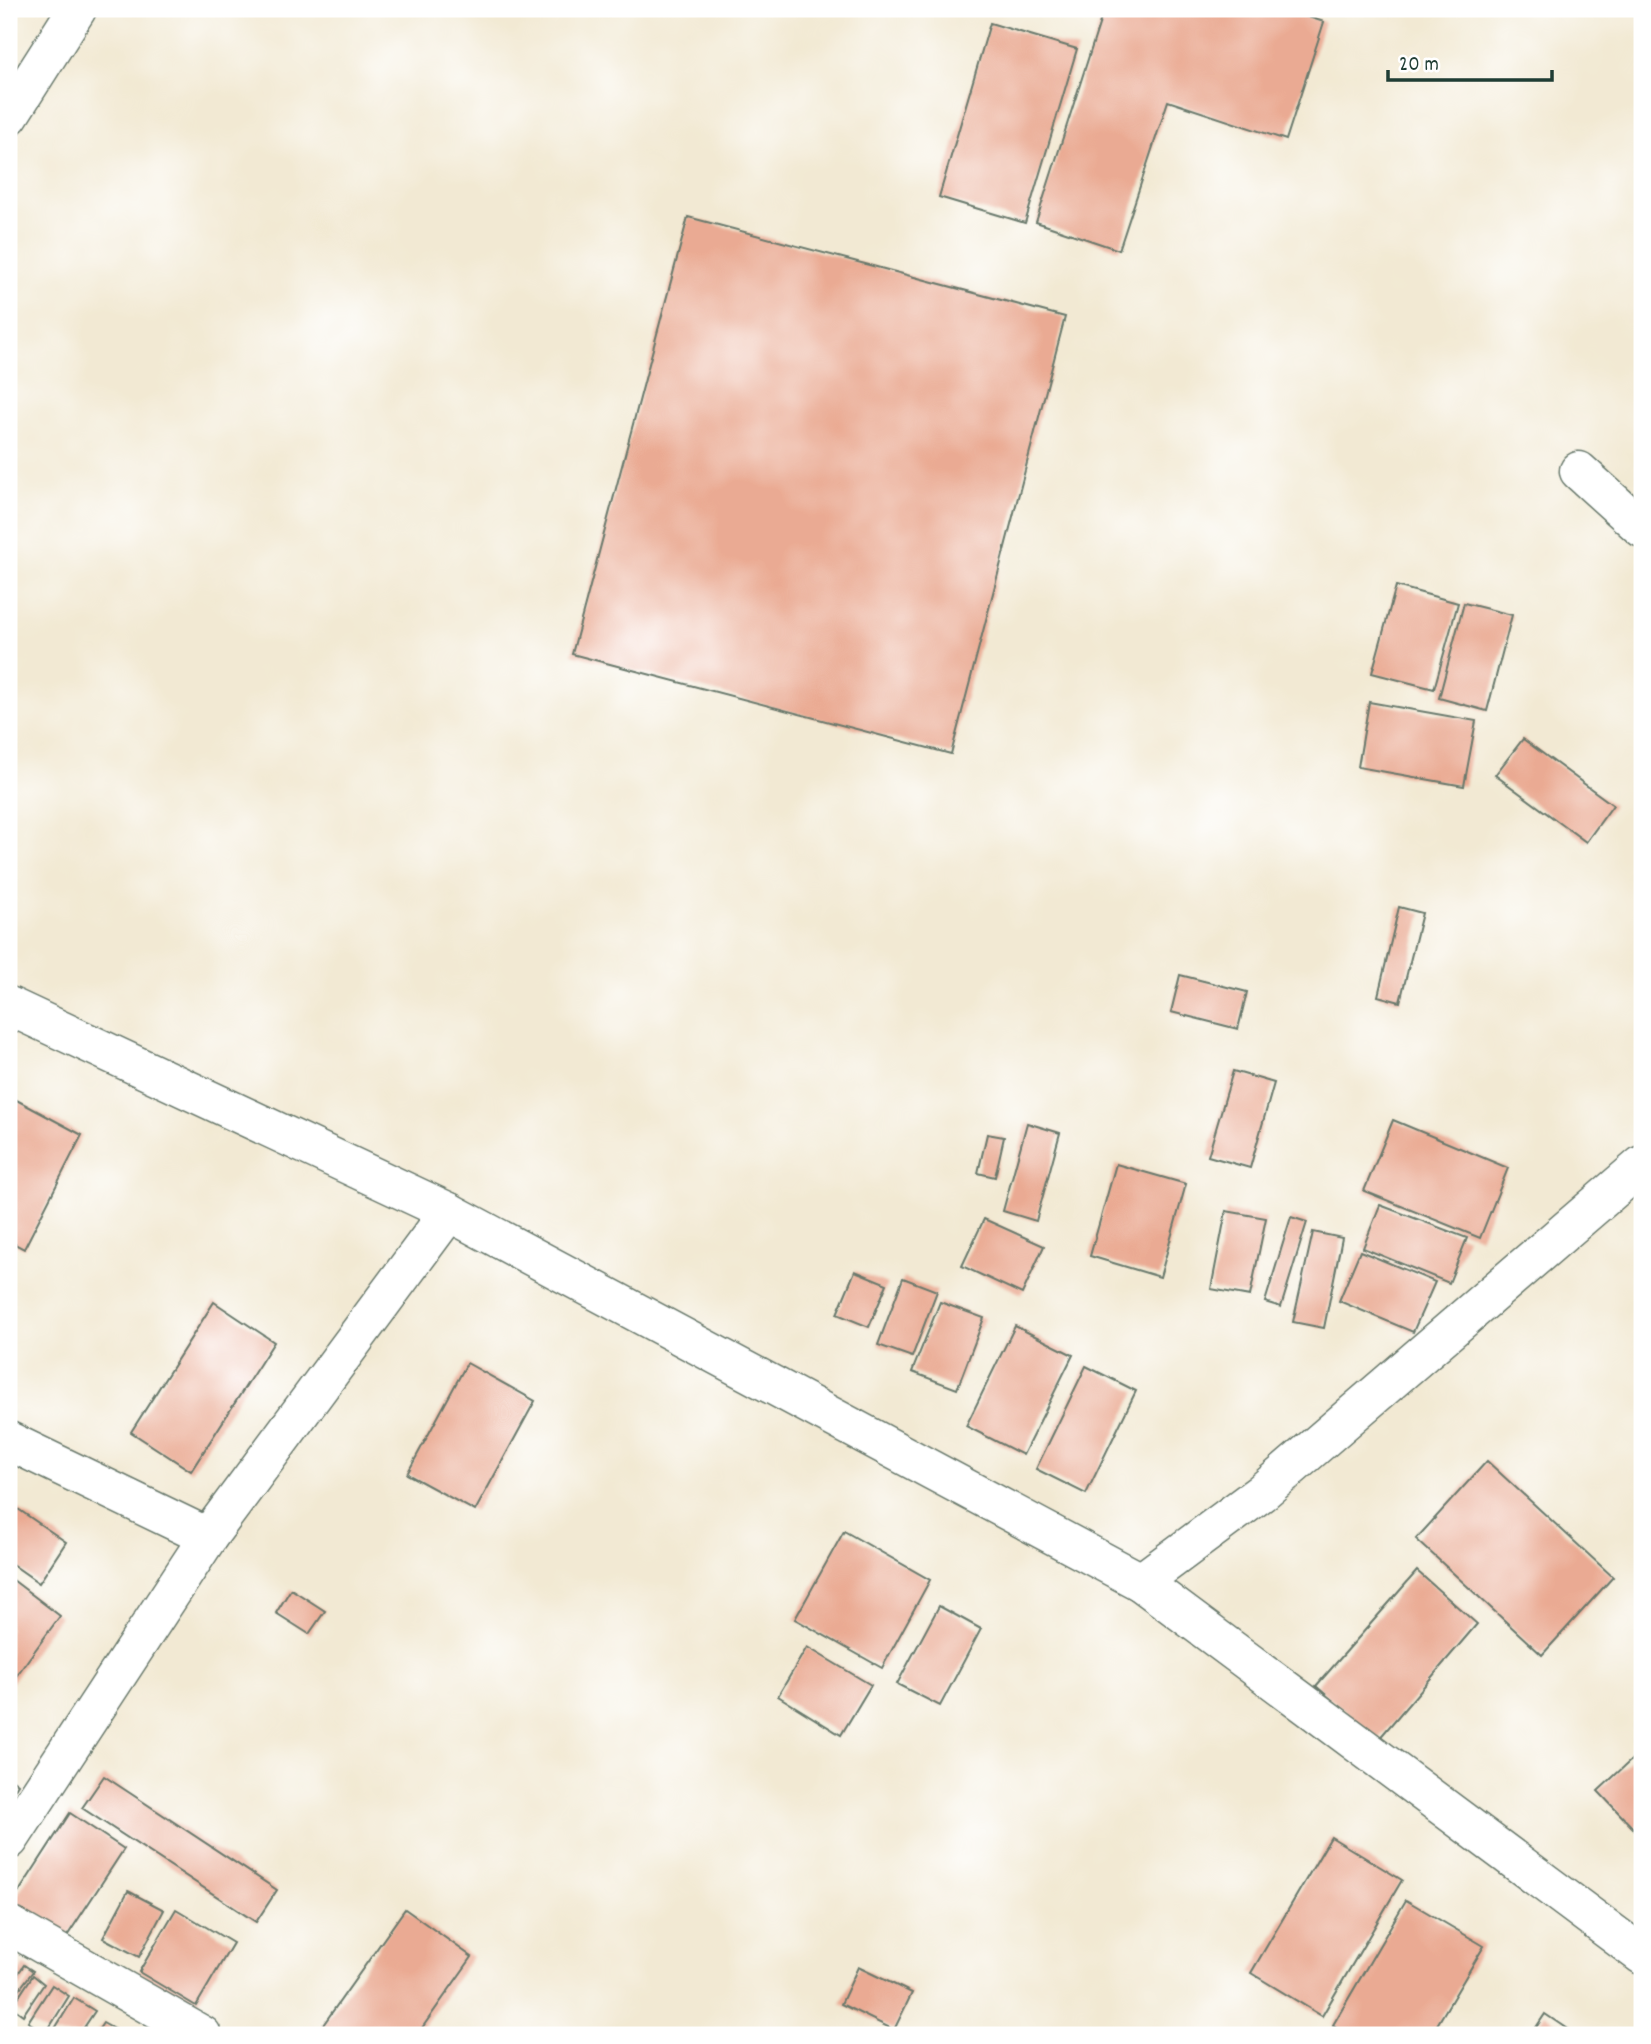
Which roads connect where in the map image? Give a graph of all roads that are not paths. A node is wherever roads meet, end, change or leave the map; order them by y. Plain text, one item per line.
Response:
1 (77, 9) edge
2 (9, 116) edge
3 (1579, 471) dead end
4 (1642, 528) edge
5 (9, 1006) edge
6 (1642, 1165) edge
7 (449, 1212) junction
8 (9, 1441) edge
9 (208, 1537) junction
10 (1141, 1582) junction
11 (9, 1840) edge
12 (9, 1925) edge
13 (1642, 1955) edge
14 (202, 2035) edge

1 - 2 street
3 - 4 street
5 - 7 street
6 - 10 street
7 - 9 street
7 - 10 street
8 - 9 street
9 - 11 street
10 - 13 street
12 - 14 street

